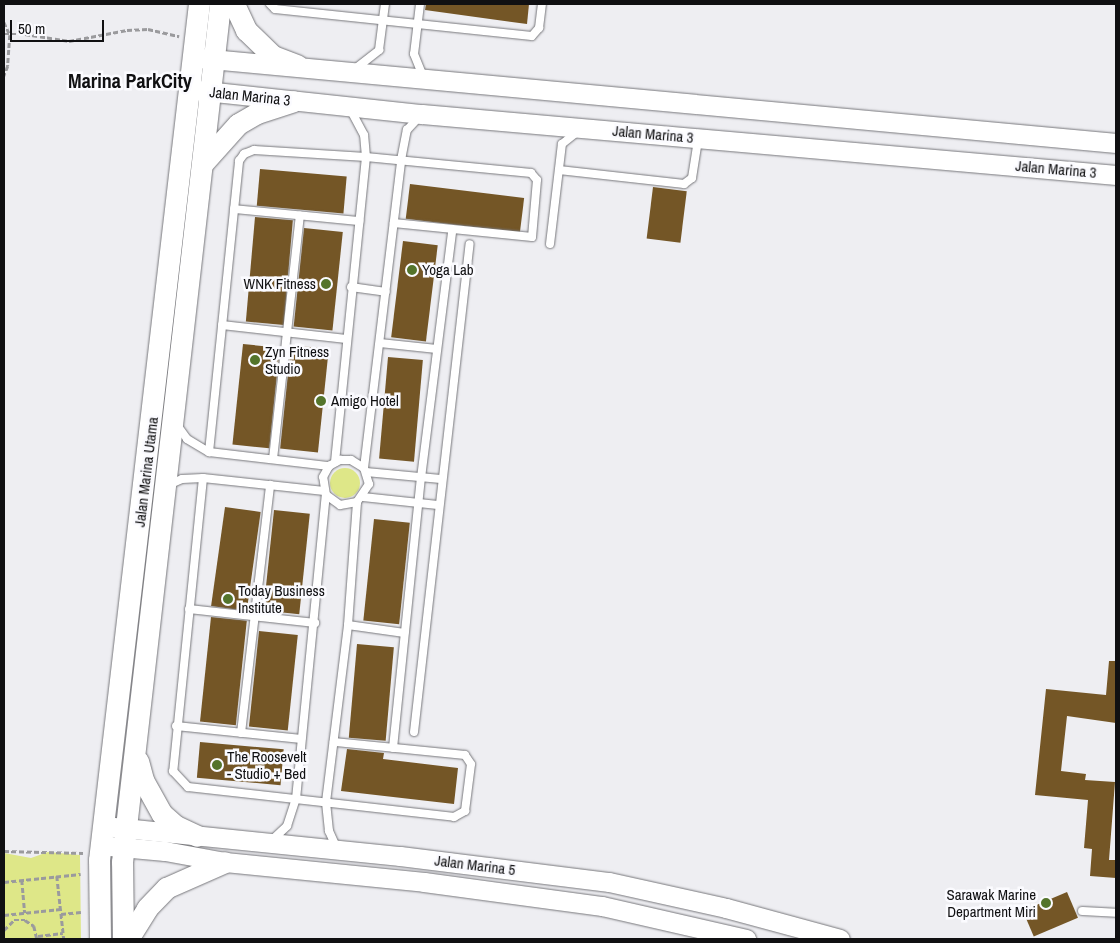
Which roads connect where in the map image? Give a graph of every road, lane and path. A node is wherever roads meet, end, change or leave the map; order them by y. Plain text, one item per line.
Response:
1 (199, 4) edge
2 (220, 4) edge
3 (234, 4) edge
4 (270, 4) edge
5 (385, 4) edge
6 (420, 4) edge
7 (542, 4) edge
8 (383, 21) junction
9 (4, 22) edge
10 (417, 25) junction
11 (4, 34) edge
12 (10, 35) junction
13 (179, 36) dead end
14 (194, 57) junction
15 (214, 58) junction
16 (297, 65) junction
17 (354, 70) junction
18 (4, 76) edge
19 (423, 76) junction
20 (200, 91) junction
21 (293, 101) junction
22 (349, 107) junction
23 (422, 114) junction
24 (546, 125) junction
25 (582, 128) junction
26 (698, 138) junction
27 (1116, 143) edge
28 (562, 144) junction
29 (366, 157) junction
30 (401, 160) junction
31 (203, 163) junction
32 (559, 170) junction
33 (1116, 175) edge
34 (234, 209) junction
35 (300, 215) junction
36 (359, 221) junction
37 (394, 223) junction
38 (452, 231) junction
39 (470, 244) dead end
40 (550, 244) dead end
41 (351, 287) junction
42 (386, 292) junction
43 (222, 325) junction
44 (286, 333) junction
45 (346, 339) junction
46 (380, 343) junction
47 (437, 349) junction
48 (173, 420) junction
49 (209, 452) junction
50 (273, 459) junction
51 (332, 464) junction
52 (365, 470) junction
53 (203, 478) junction
54 (421, 478) junction
55 (441, 479) junction
56 (270, 485) junction
57 (164, 488) junction
58 (325, 493) junction
59 (360, 500) junction
60 (419, 503) junction
61 (438, 505) junction
62 (189, 610) junction
63 (255, 617) junction
64 (315, 623) junction
65 (348, 625) junction
66 (404, 633) junction
67 (176, 726) junction
68 (414, 732) dead end
69 (241, 733) junction
70 (301, 740) junction
71 (334, 742) junction
72 (393, 748) junction
73 (136, 751) junction
74 (296, 799) junction
75 (326, 802) junction
76 (198, 836) junction
77 (125, 838) junction
78 (96, 842) junction
79 (270, 842) junction
80 (337, 849) junction
81 (4, 851) edge
82 (225, 862) junction
83 (81, 874) dead end
84 (57, 876) junction
85 (22, 880) junction
86 (4, 882) edge
87 (61, 909) junction
88 (1082, 911) dead end
89 (82, 912) dead end
90 (25, 913) junction
91 (1116, 913) edge
92 (61, 914) junction
93 (4, 915) edge
94 (4, 930) edge
95 (63, 933) junction
96 (37, 938) edge
97 (64, 939) edge
98 (100, 939) edge
99 (124, 939) edge
100 (128, 939) edge
101 (746, 939) edge
102 (840, 939) edge

1 - 14 main road, Jalan Marina Utama
2 - 15 main road, Jalan Marina Utama
3 - 16 main road
4 - 8 lane
5 - 8 lane
6 - 10 lane
7 - 10 lane
8 - 10 lane
8 - 17 lane
9 - 12 path
10 - 19 lane
11 - 12 path
12 - 13 path
12 - 18 path
14 - 15 street, Jalan Marina 3
14 - 20 main road, Jalan Marina Utama
15 - 16 street, Jalan Marina 3
15 - 20 main road, Jalan Marina Utama
16 - 17 street, Jalan Marina 3
17 - 19 street, Jalan Marina 3
19 - 27 street, Jalan Marina 3
20 - 21 street, Jalan Marina 3
20 - 31 main road, Jalan Marina Utama
20 - 78 main road, Jalan Marina Utama
21 - 22 street, Jalan Marina 3
21 - 31 main road
22 - 23 street, Jalan Marina 3
22 - 29 lane
23 - 24 street, Jalan Marina 3
23 - 30 lane
24 - 25 street, Jalan Marina 3
24 - 28 lane
25 - 26 street, Jalan Marina 3
25 - 28 lane
26 - 32 lane
26 - 33 street, Jalan Marina 3
28 - 32 lane
29 - 30 lane
29 - 34 lane
29 - 36 lane
30 - 37 lane
30 - 38 lane
31 - 48 main road, Jalan Marina Utama
32 - 40 lane
34 - 35 lane
34 - 43 lane
35 - 36 lane
35 - 44 lane
36 - 41 lane
37 - 38 lane
37 - 42 lane
38 - 47 lane
39 - 55 lane
41 - 42 lane
41 - 45 lane
42 - 46 lane
43 - 44 lane
43 - 49 lane
44 - 45 lane
44 - 50 lane
45 - 51 lane
46 - 47 lane
46 - 52 lane
47 - 54 lane
48 - 49 lane
48 - 57 main road, Jalan Marina Utama
49 - 50 lane
50 - 51 lane
51 - 52 lane
51 - 58 lane
52 - 54 lane
52 - 59 lane
53 - 56 lane
53 - 57 lane
53 - 62 lane
54 - 55 lane
54 - 60 lane
55 - 61 lane
56 - 58 lane
56 - 63 lane
57 - 73 main road, Jalan Marina Utama
58 - 59 lane
58 - 64 lane
59 - 60 lane
59 - 65 lane
60 - 61 lane
60 - 66 lane
61 - 68 lane
62 - 63 lane
62 - 67 lane
63 - 64 lane
63 - 69 lane
64 - 70 lane
65 - 66 lane
65 - 71 lane
66 - 72 lane
67 - 69 lane
67 - 74 lane
69 - 70 lane
70 - 74 lane
71 - 72 lane
71 - 75 lane
72 - 75 lane
73 - 76 main road
73 - 77 main road, Jalan Marina Utama
74 - 75 lane
74 - 79 lane
75 - 80 lane
76 - 77 street, Jalan Marina 5
76 - 79 street, Jalan Marina 5
77 - 78 street, Jalan Marina 5
77 - 82 street, Jalan Marina 5
77 - 99 main road, Jalan Marina Utama
78 - 81 path
78 - 98 main road, Jalan Marina Utama
79 - 80 street, Jalan Marina 5
80 - 102 street, Jalan Marina 5
82 - 100 main road
82 - 101 street, Jalan Marina 5
83 - 84 path
84 - 85 path
84 - 87 path
85 - 86 path
85 - 90 path
87 - 90 path
87 - 92 path
88 - 91 lane
89 - 92 path
90 - 93 path
92 - 95 path
94 - 96 path
95 - 96 path
95 - 97 path

